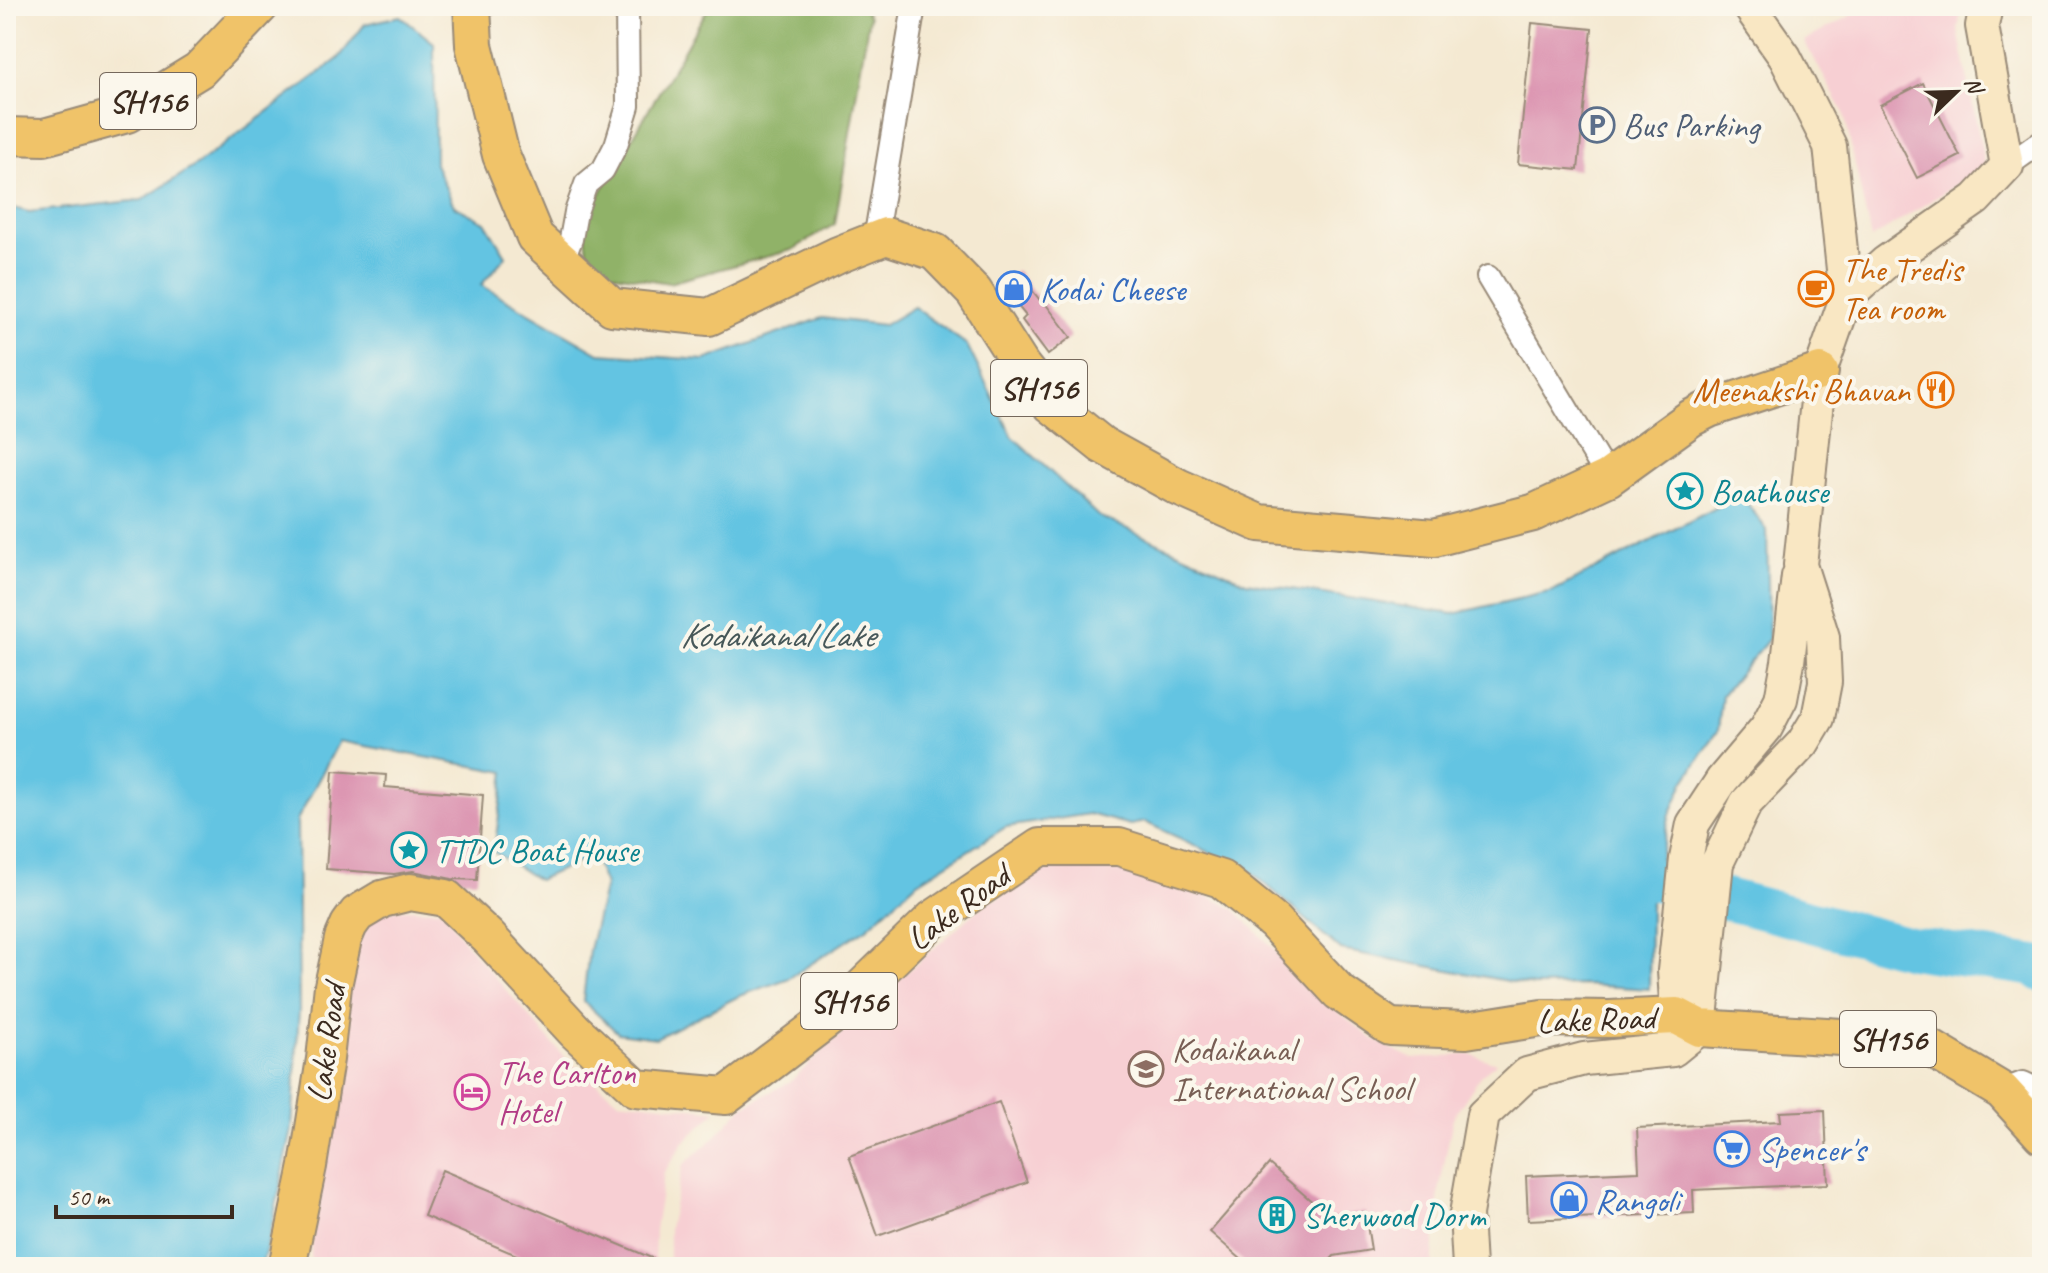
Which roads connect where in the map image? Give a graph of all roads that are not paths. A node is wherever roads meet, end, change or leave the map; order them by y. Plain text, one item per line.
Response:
1 (260, 6) edge
2 (472, 6) edge
3 (627, 6) edge
4 (914, 6) edge
5 (1749, 6) edge
6 (1986, 6) edge
7 (6, 136) edge
8 (2042, 141) edge
9 (2007, 166) junction
10 (875, 240) junction
11 (562, 262) junction
12 (1488, 277) dead end
13 (1846, 298) junction
14 (1820, 372) junction
15 (1608, 478) junction
16 (1683, 1031) junction
17 (2002, 1091) junction
18 (2042, 1092) edge
19 (2042, 1135) edge
20 (287, 1267) edge
21 (1469, 1267) edge

1 - 7 main road, SH156
2 - 11 main road, SH156
3 - 11 street
4 - 10 street
5 - 13 main road
6 - 9 main road
8 - 9 street
9 - 13 main road
10 - 11 main road, SH156
10 - 15 main road, SH156
12 - 15 street
13 - 14 main road
14 - 15 main road, SH156
14 - 16 main road
16 - 17 main road, SH156
16 - 20 main road, Lake Road / SH156
16 - 21 main road
17 - 18 street
17 - 19 main road, SH156

